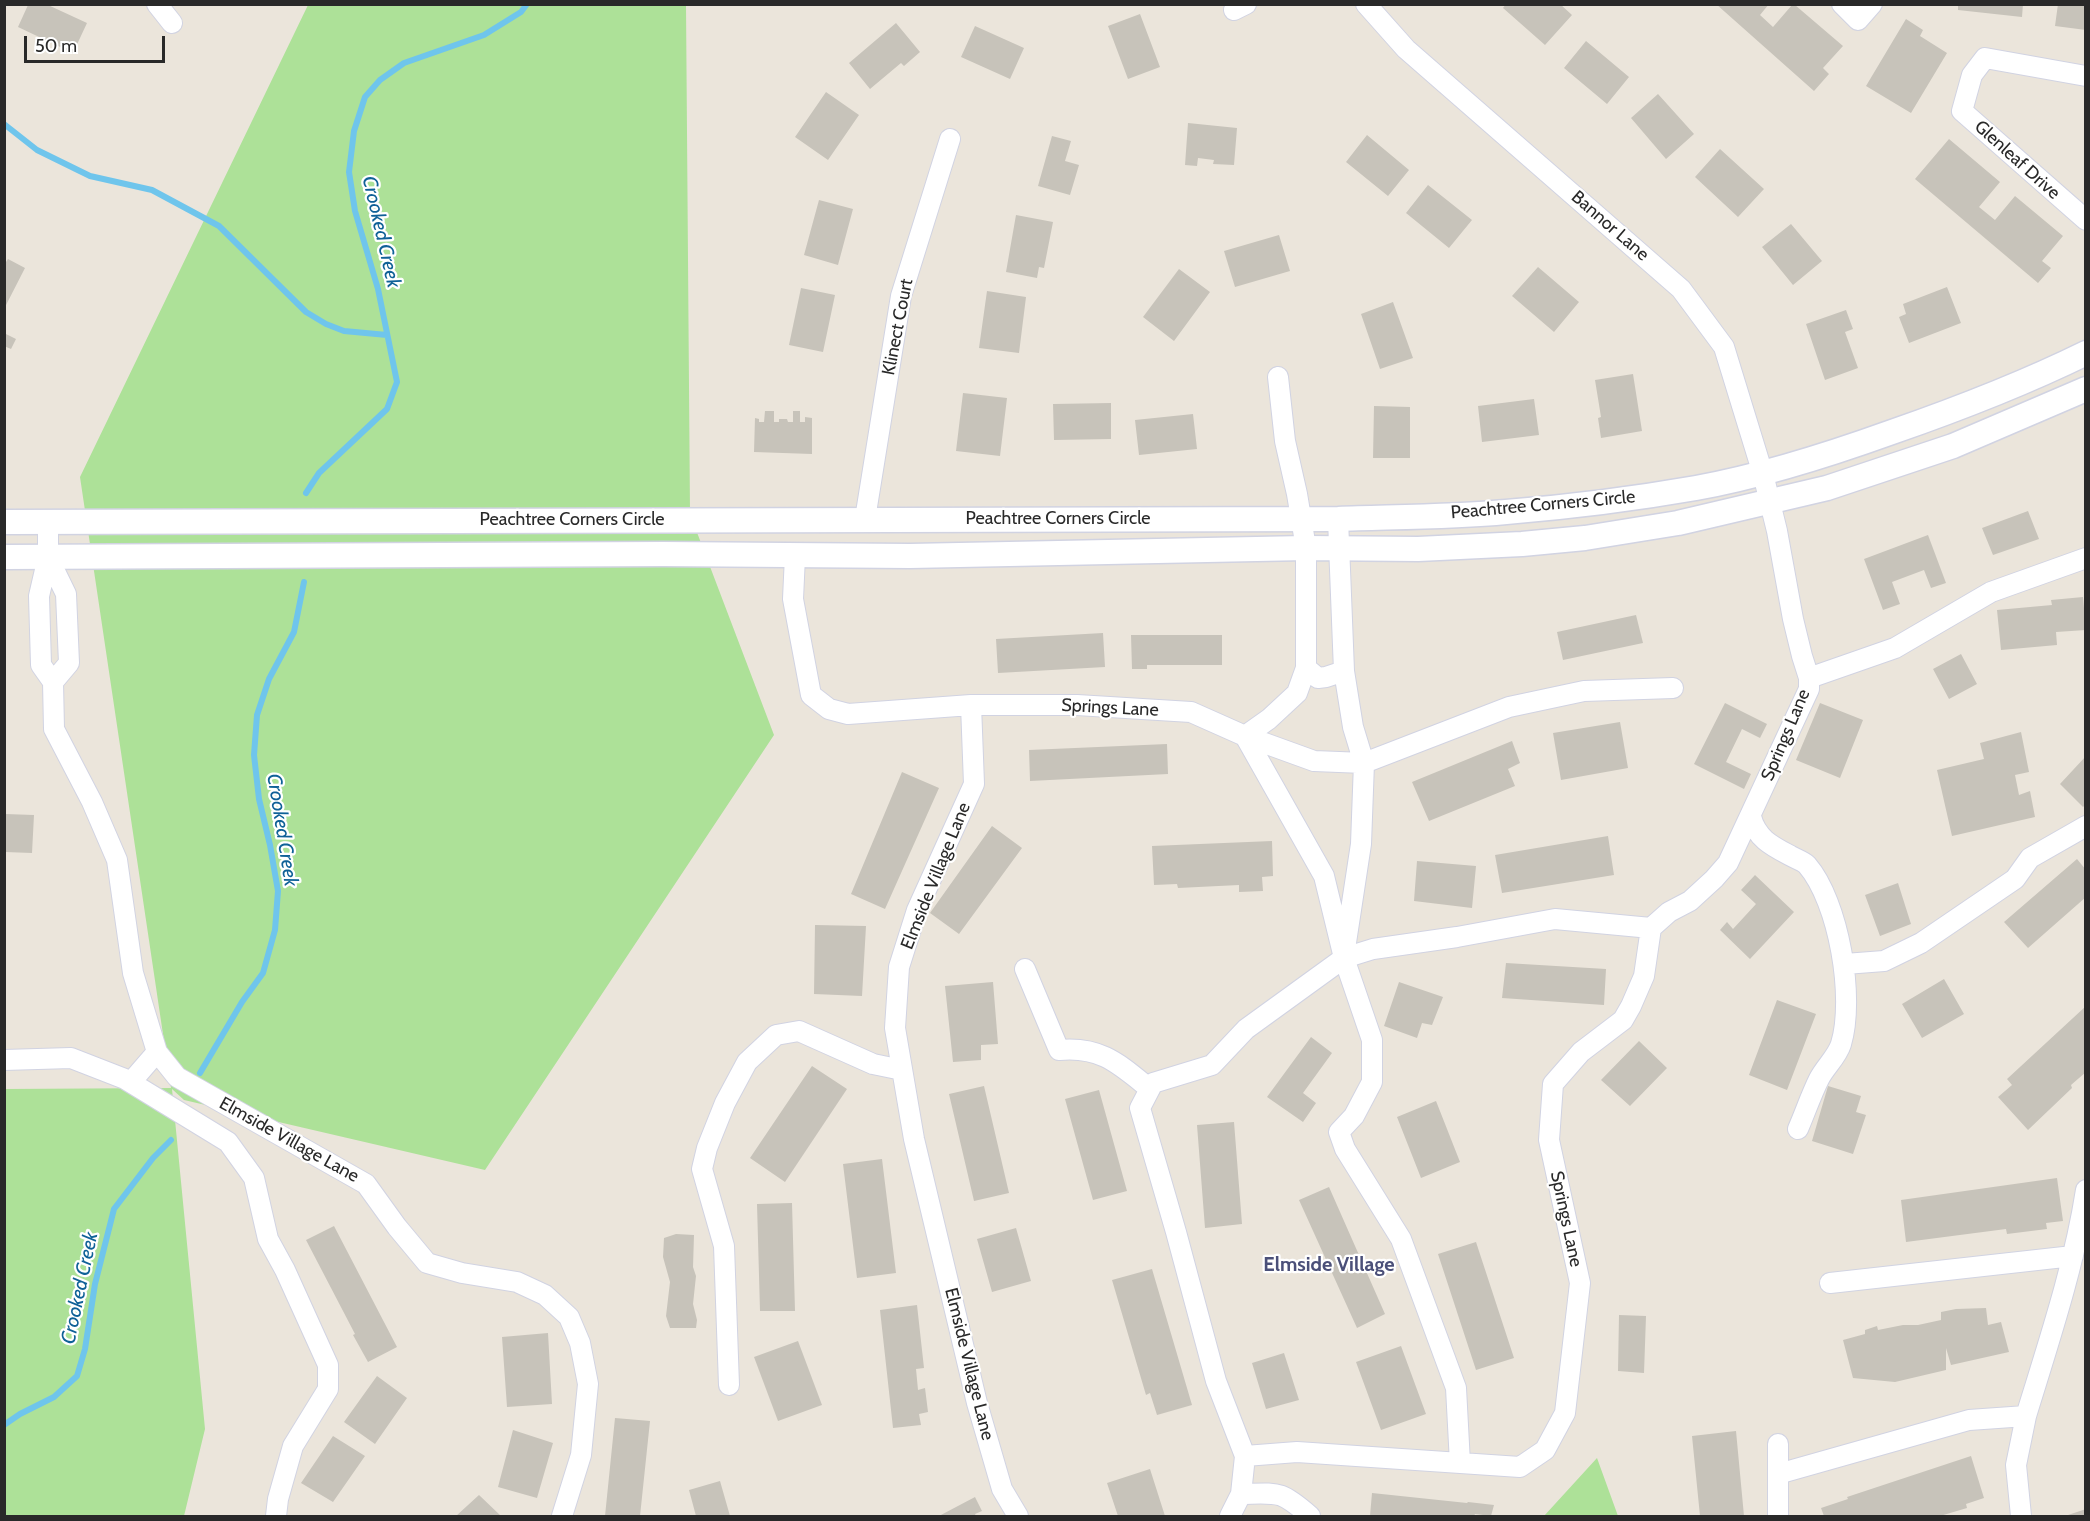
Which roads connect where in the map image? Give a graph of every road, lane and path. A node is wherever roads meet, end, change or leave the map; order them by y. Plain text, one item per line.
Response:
1 (157, 4) edge
2 (1366, 4) edge
3 (1842, 4) edge
4 (1872, 4) edge
5 (172, 23) dead end
6 (2085, 76) edge
7 (950, 139) dead end
8 (2085, 220) edge
9 (2085, 353) edge
10 (1278, 377) dead end
11 (2085, 389) edge
12 (1763, 474) junction
13 (1770, 503) junction
14 (1300, 518) junction
15 (865, 519) junction
16 (1338, 519) junction
17 (4, 522) edge
18 (48, 522) junction
19 (1306, 548) junction
20 (1340, 549) junction
21 (795, 556) junction
22 (4, 557) edge
23 (48, 557) junction
24 (2085, 558) edge
25 (1306, 668) junction
26 (1344, 671) junction
27 (1809, 678) junction
28 (54, 682) junction
29 (1673, 688) dead end
30 (971, 705) junction
31 (1245, 736) junction
32 (1364, 763) junction
33 (1751, 817) junction
34 (2085, 826) edge
35 (1651, 928) junction
36 (1344, 957) junction
37 (1845, 964) junction
38 (1024, 969) dead end
39 (161, 1058) junction
40 (4, 1060) edge
41 (902, 1070) junction
42 (137, 1085) junction
43 (1150, 1089) junction
44 (1798, 1129) dead end
45 (2085, 1190) edge
46 (2073, 1256) junction
47 (1830, 1283) dead end
48 (729, 1385) dead end
49 (2026, 1416) junction
50 (1778, 1444) dead end
51 (1245, 1456) junction
52 (1460, 1463) junction
53 (1778, 1474) junction
54 (1241, 1494) junction
55 (276, 1516) edge
56 (562, 1516) edge
57 (1018, 1516) edge
58 (1230, 1516) edge
59 (1310, 1516) edge
60 (1778, 1516) edge
61 (2021, 1516) edge

1 - 5 street
2 - 12 street, Bannor Lane
3 - 4 street
6 - 8 street, Glenleaf Drive
7 - 15 street, Klinect Court
9 - 12 street, Peachtree Corners Circle
10 - 14 street
11 - 13 street, Peachtree Corners Circle
12 - 13 street, Bannor Lane
12 - 16 street, Peachtree Corners Circle
13 - 20 street, Peachtree Corners Circle
13 - 27 street, Springs Lane
14 - 15 street, Peachtree Corners Circle
14 - 16 street, Peachtree Corners Circle
14 - 19 street
15 - 18 street, Peachtree Corners Circle
16 - 20 street
17 - 18 street, Peachtree Corners Circle
18 - 23 street
19 - 20 street, Peachtree Corners Circle
19 - 21 street, Peachtree Corners Circle
19 - 25 street
20 - 26 street
21 - 23 street, Peachtree Corners Circle
21 - 30 street
22 - 23 street, Peachtree Corners Circle
23 - 28 street
23 - 28 street
24 - 27 street
25 - 26 street
25 - 31 street
26 - 32 street
27 - 33 street, Springs Lane
28 - 39 street
29 - 32 street, Springs Lane
30 - 31 street, Springs Lane
30 - 41 street, Elmside Village Lane
31 - 32 street, Springs Lane
31 - 36 street
32 - 36 street
33 - 35 street, Springs Lane
33 - 37 street
34 - 37 street
35 - 36 street
35 - 52 street, Springs Lane
36 - 43 street
36 - 52 street
37 - 44 street
38 - 43 street
39 - 42 street
39 - 56 street, Elmside Village Lane
40 - 42 street
41 - 48 street
41 - 57 street, Elmside Village Lane
42 - 55 street
43 - 51 street
45 - 46 street
46 - 47 street
46 - 49 street
49 - 53 street
49 - 61 street
50 - 53 street
51 - 52 street, Springs Lane
51 - 54 street
53 - 60 street
54 - 58 street
54 - 59 street

